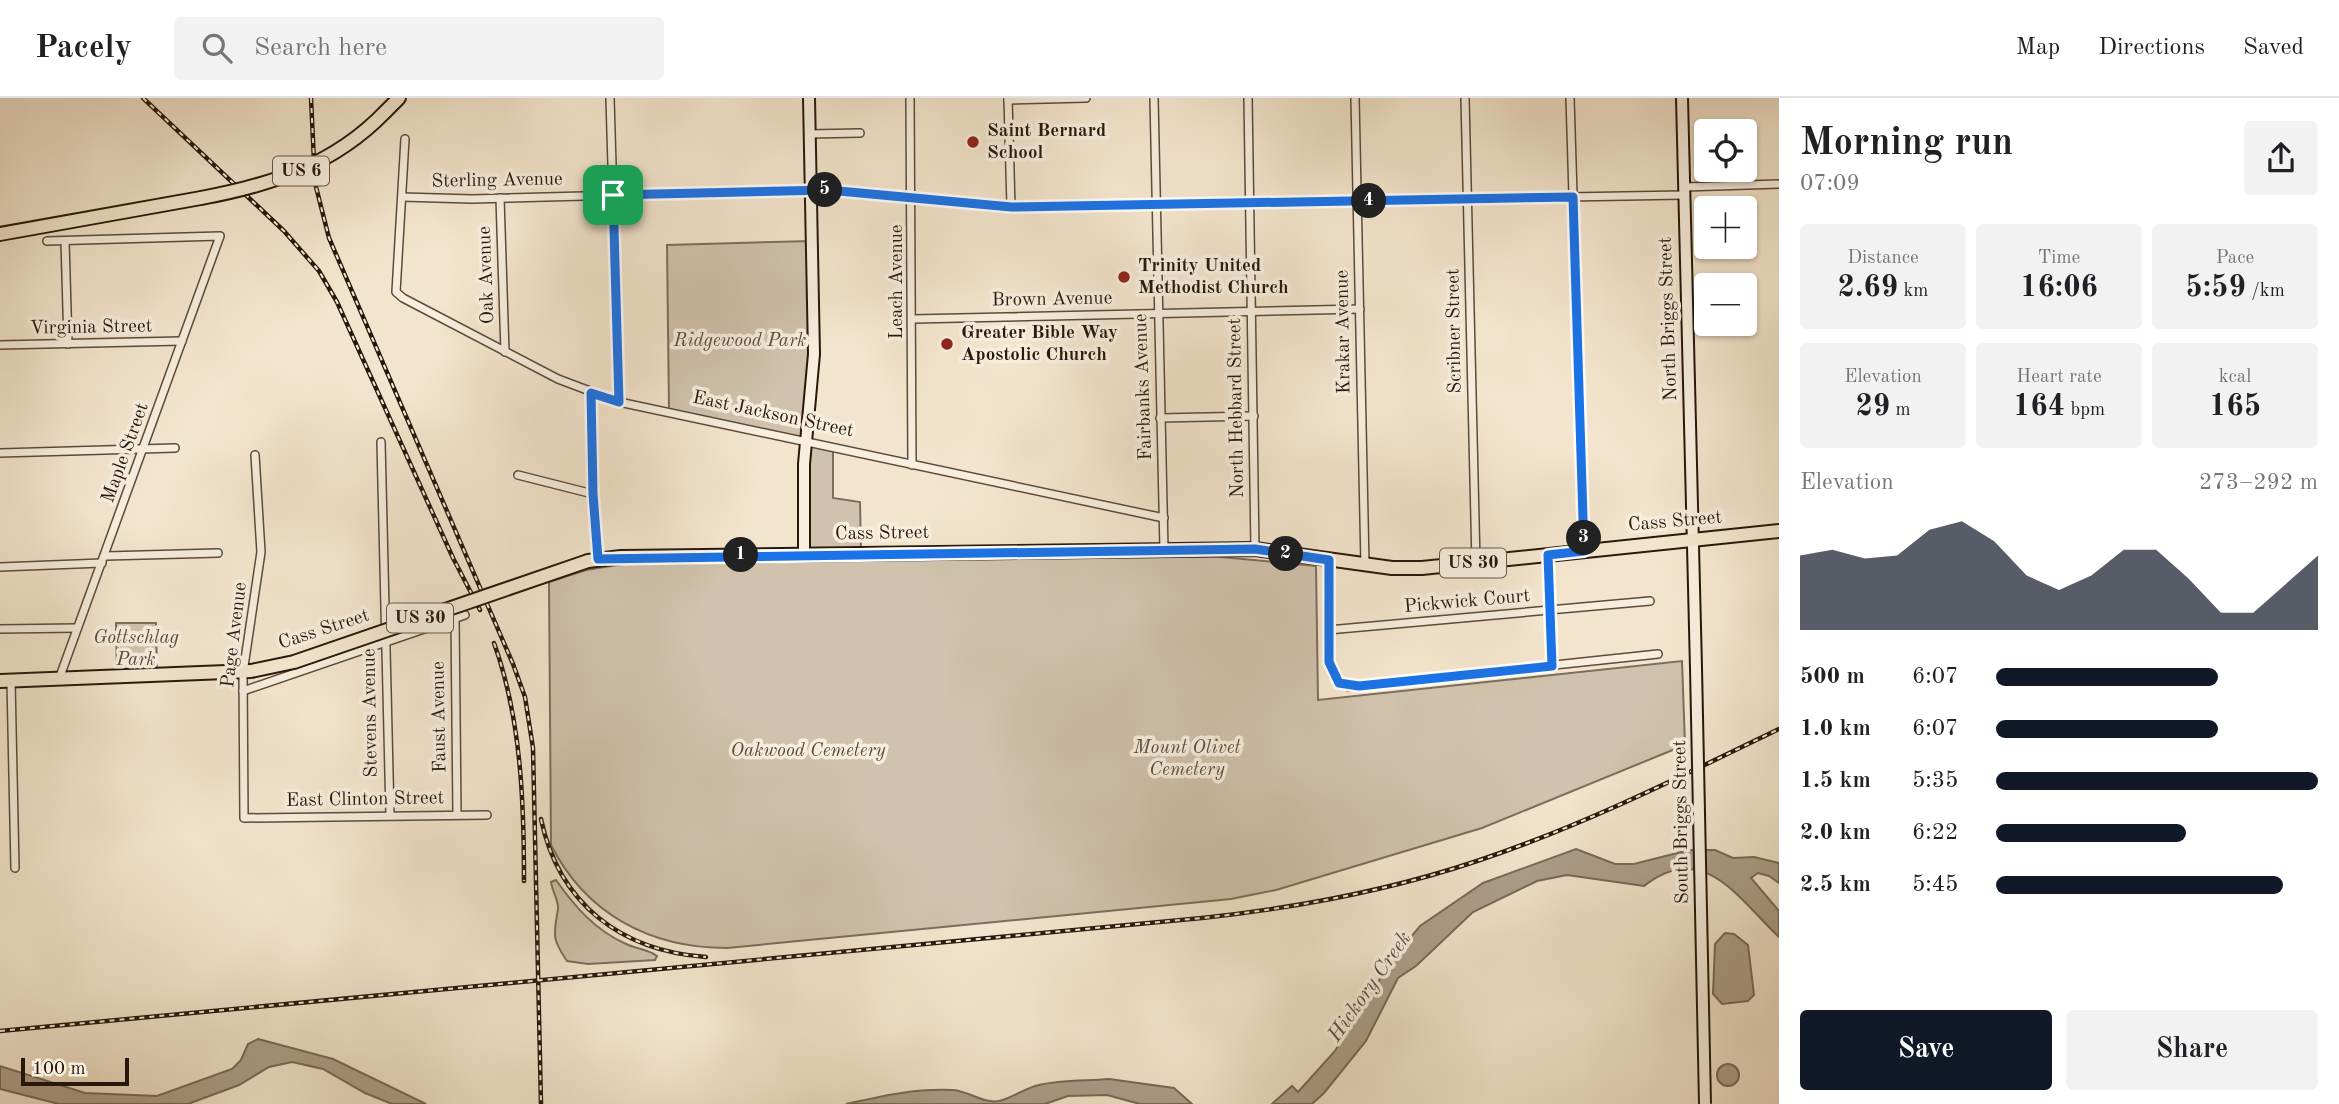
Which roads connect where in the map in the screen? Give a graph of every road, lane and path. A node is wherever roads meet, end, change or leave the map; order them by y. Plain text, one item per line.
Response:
1 (399, 98) edge
2 (610, 98) edge
3 (809, 98) edge
4 (910, 98) edge
5 (1086, 98) edge
6 (1154, 98) edge
7 (1248, 98) edge
8 (1356, 98) edge
9 (1465, 98) edge
10 (1570, 98) edge
11 (1682, 98) edge
12 (1008, 99) edge
13 (860, 133) dead end
14 (809, 134) junction
15 (405, 139) dead end
16 (1779, 184) edge
17 (811, 190) junction
18 (1683, 191) junction
19 (613, 195) junction
20 (402, 197) junction
21 (1573, 197) junction
22 (500, 198) junction
23 (1467, 198) junction
24 (912, 200) junction
25 (1357, 202) junction
26 (1248, 204) junction
27 (1156, 205) junction
28 (1011, 207) junction
29 (0, 234) edge
30 (47, 241) dead end
31 (65, 241) junction
32 (1360, 309) junction
33 (1251, 312) junction
34 (1157, 314) junction
35 (913, 319) junction
36 (183, 341) junction
37 (68, 344) junction
38 (0, 345) edge
39 (505, 352) junction
40 (591, 393) junction
41 (619, 402) junction
42 (1254, 416) junction
43 (1160, 418) junction
44 (806, 441) junction
45 (381, 442) dead end
46 (175, 448) dead end
47 (144, 450) junction
48 (0, 453) edge
49 (255, 455) dead end
50 (912, 465) junction
51 (518, 475) dead end
52 (593, 494) junction
53 (1164, 519) junction
54 (1779, 531) edge
55 (1692, 540) junction
56 (1255, 549) junction
57 (1164, 550) junction
58 (1584, 551) junction
59 (218, 553) dead end
60 (803, 554) junction
61 (1548, 555) junction
62 (104, 559) junction
63 (593, 560) junction
64 (1329, 560) junction
65 (1476, 563) junction
66 (1365, 565) junction
67 (0, 567) edge
68 (1650, 601) dead end
69 (1549, 611) junction
70 (465, 615) dead end
71 (455, 618) junction
72 (78, 628) junction
73 (0, 629) edge
74 (1328, 630) junction
75 (385, 642) junction
76 (1658, 654) dead end
77 (1552, 666) junction
78 (247, 672) junction
79 (59, 679) junction
80 (6, 681) edge
81 (243, 691) junction
82 (457, 815) junction
83 (390, 816) junction
84 (487, 816) dead end
85 (244, 818) joint
86 (15, 869) dead end
87 (1705, 1104) edge

1 - 29 main road, US 6, bridge
2 - 19 street
3 - 14 street
4 - 24 street, Leach Avenue
5 - 12 street
6 - 27 street, Fairbanks Avenue
7 - 26 street, North Hebbard Street
8 - 25 street, Krakar Avenue
9 - 23 street, Scribner Street
10 - 21 street
11 - 18 street, North Briggs Street
12 - 28 street
13 - 14 street
14 - 17 street
15 - 20 street
16 - 18 street, Sterling Avenue
17 - 19 street, Sterling Avenue
17 - 24 street, Sterling Avenue
17 - 44 street
18 - 21 street, Sterling Avenue
18 - 55 street, North Briggs Street
19 - 22 street, Sterling Avenue
19 - 41 street
20 - 22 street, Sterling Avenue
20 - 39 street, East Jackson Street
21 - 23 street, Sterling Avenue
21 - 58 street
22 - 39 street, Oak Avenue
23 - 25 street, Sterling Avenue
23 - 65 street, Scribner Street
24 - 28 street, Sterling Avenue
24 - 35 street, Leach Avenue
25 - 26 street, Sterling Avenue
25 - 32 street, Krakar Avenue
26 - 27 street, Sterling Avenue
26 - 33 street, North Hebbard Street
27 - 28 street, Sterling Avenue
27 - 34 street, Fairbanks Avenue
30 - 31 street
31 - 36 street, Maple Street
31 - 37 street
32 - 33 street, Brown Avenue
32 - 66 street, Krakar Avenue
33 - 34 street, Brown Avenue
33 - 42 street, North Hebbard Street
34 - 35 street, Brown Avenue
34 - 43 street, Fairbanks Avenue
35 - 50 street, Leach Avenue
36 - 37 street, Virginia Street
36 - 47 street, Maple Street
37 - 38 street, Virginia Street
39 - 40 street, East Jackson Street
40 - 41 street, East Jackson Street
40 - 52 street
41 - 44 street, East Jackson Street
42 - 43 street
42 - 56 street, North Hebbard Street
43 - 53 street, Fairbanks Avenue
44 - 50 street, East Jackson Street
44 - 60 street
45 - 75 street, Stevens Avenue
46 - 47 street
47 - 48 street
47 - 62 street, Maple Street
49 - 78 street, Page Avenue
50 - 53 street, East Jackson Street
51 - 52 street
52 - 63 street
53 - 57 street, Fairbanks Avenue
54 - 55 main road, Cass Street / US 30
55 - 58 main road, Cass Street / US 30
55 - 87 street, South Briggs Street, bridge
56 - 57 main road, Cass Street / US 30
56 - 64 main road, Cass Street / US 30
57 - 60 main road, Cass Street / US 30
58 - 61 main road, Cass Street / US 30
59 - 62 street
60 - 63 main road, Cass Street / US 30
61 - 65 main road, Cass Street / US 30
61 - 69 street
62 - 67 street
62 - 72 street, Maple Street
63 - 78 main road, Cass Street / US 30, bridge
64 - 66 main road, Cass Street / US 30
64 - 74 street
65 - 66 main road, Cass Street / US 30
68 - 69 street, Pickwick Court
69 - 74 street, Pickwick Court
69 - 77 street
70 - 71 street
71 - 75 street
71 - 82 street, Faust Avenue
72 - 73 street
72 - 79 street, Maple Street
74 - 77 street
75 - 81 street
75 - 83 street, Stevens Avenue
76 - 77 street
78 - 79 main road, Cass Street / US 30
78 - 81 street, Page Avenue
79 - 80 main road, Cass Street / US 30
80 - 86 street
81 - 85 street, Page Avenue
82 - 83 street, East Clinton Street
82 - 84 street, East Clinton Street
83 - 85 street, East Clinton Street

